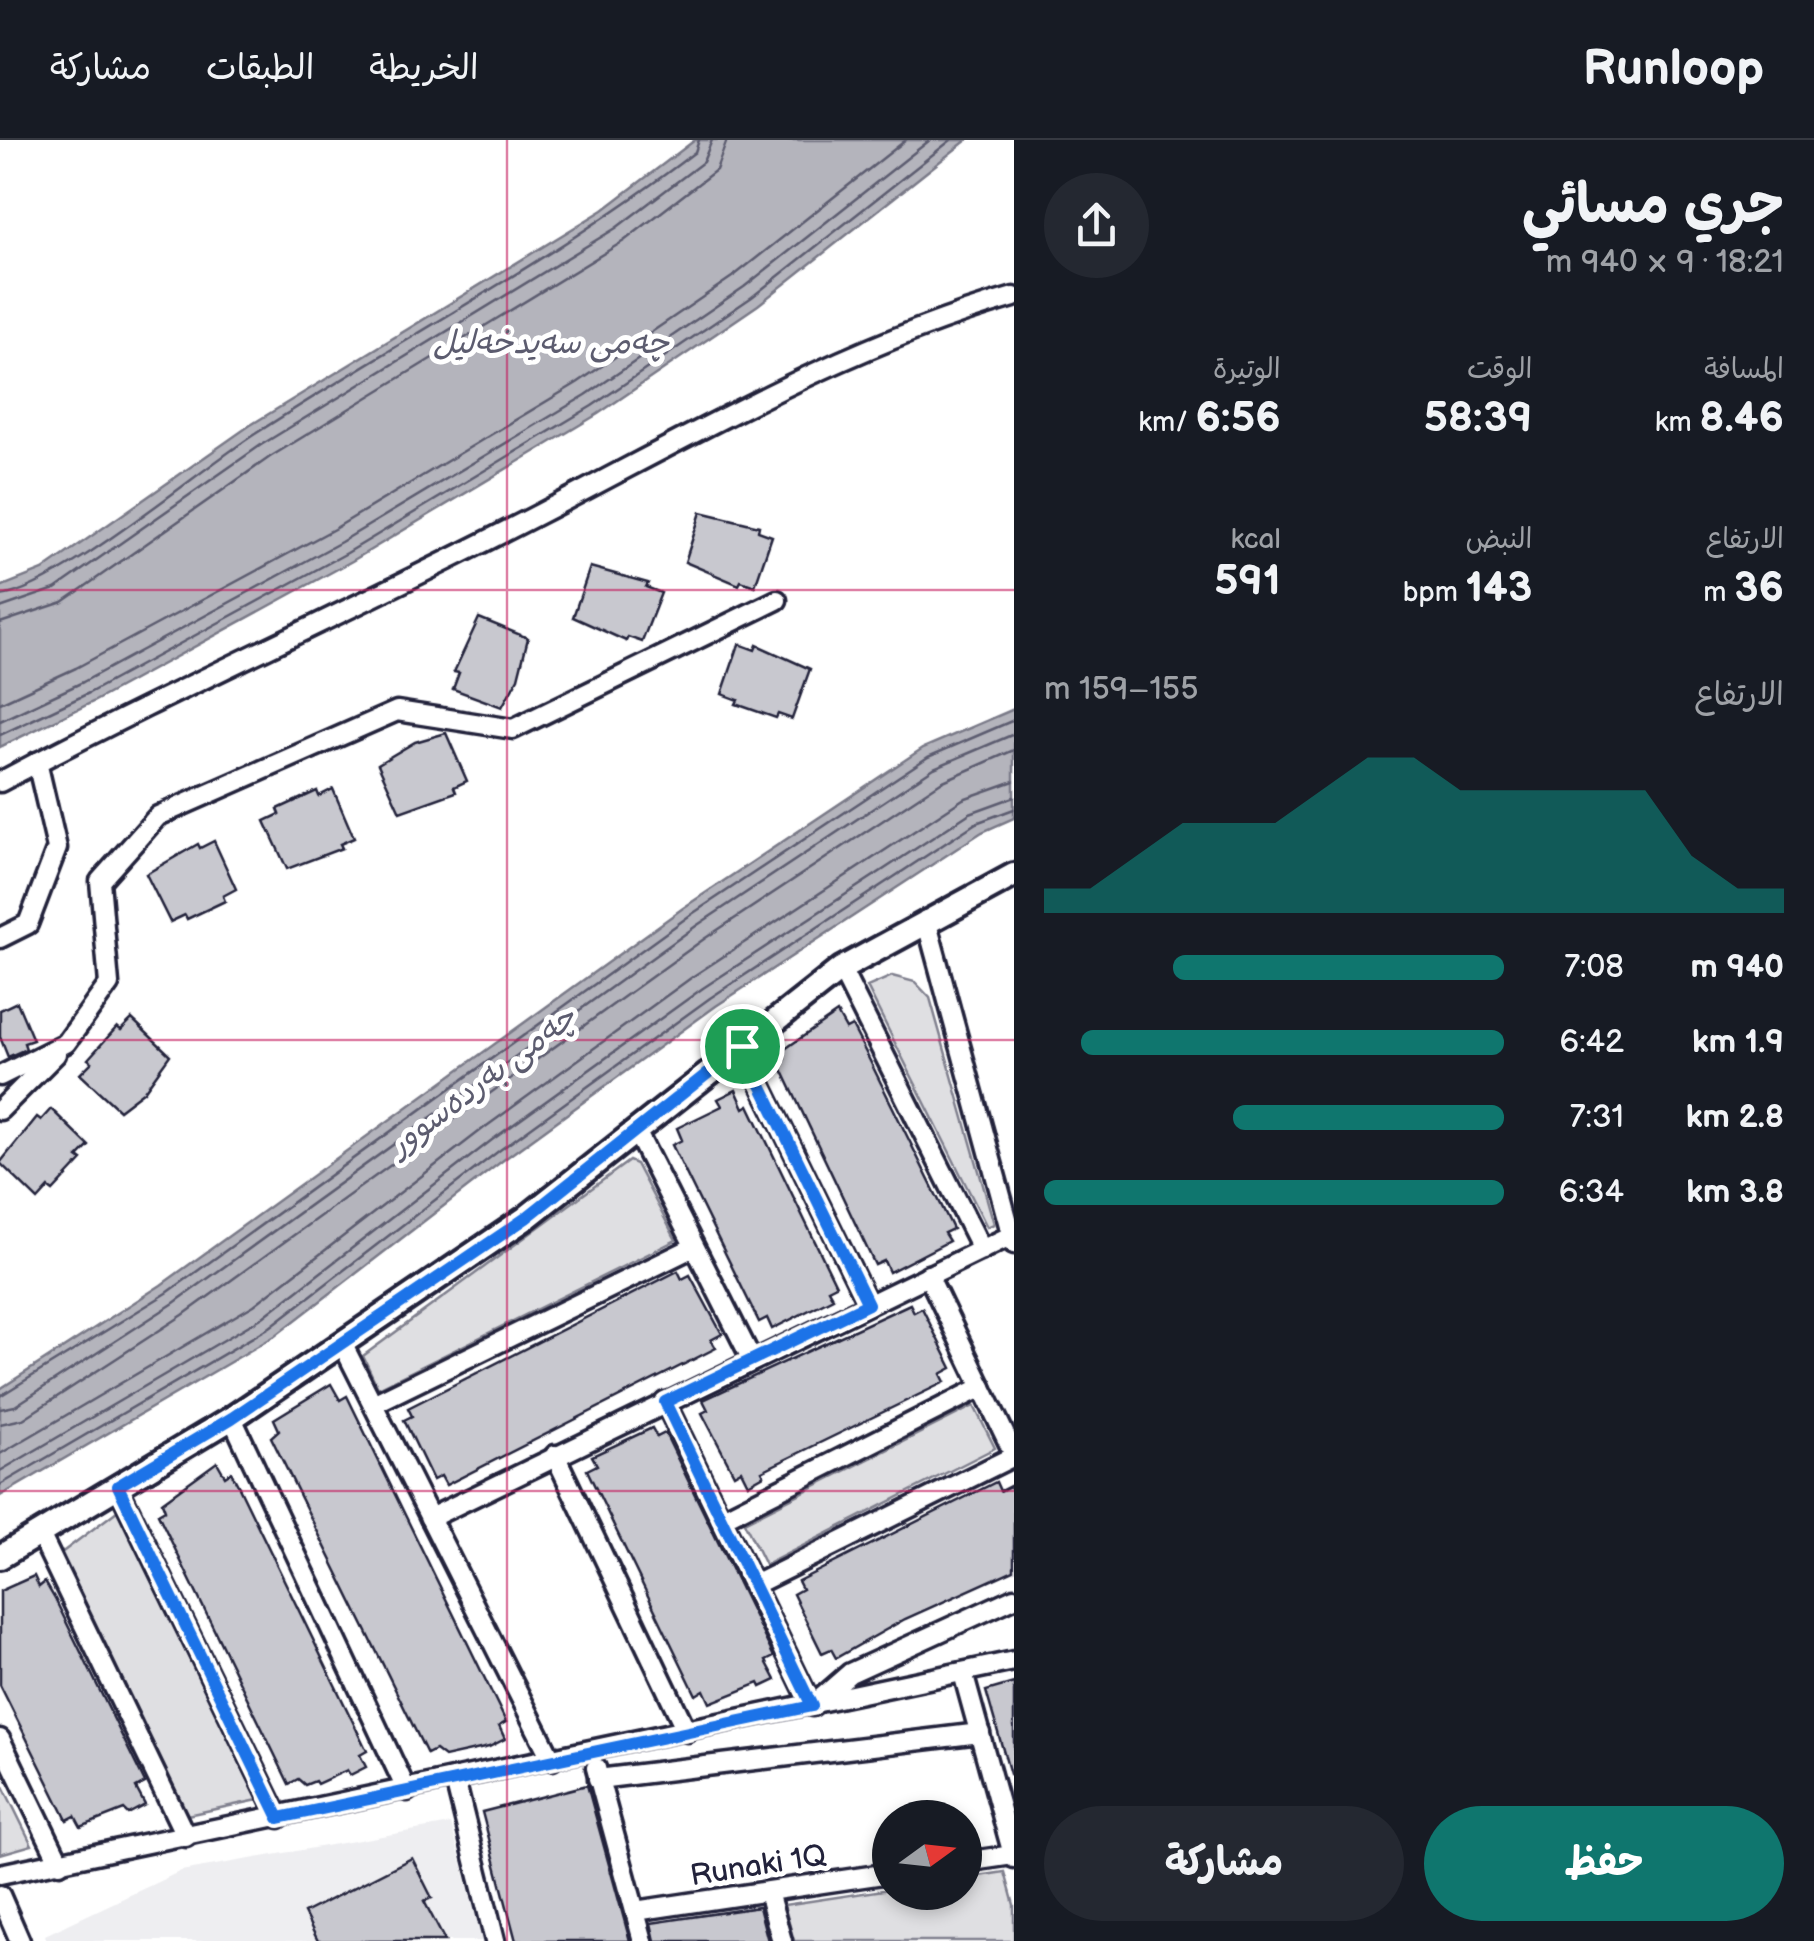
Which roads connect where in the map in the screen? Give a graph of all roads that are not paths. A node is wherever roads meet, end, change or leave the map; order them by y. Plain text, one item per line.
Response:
1 (1014, 296) edge
2 (777, 600) dead end
3 (37, 762) junction
4 (0, 782) edge
5 (1014, 875) edge
6 (926, 920) junction
7 (0, 938) edge
8 (841, 969) junction
9 (66, 1044) junction
10 (742, 1046) junction
11 (0, 1076) edge
12 (0, 1110) edge
13 (636, 1131) junction
14 (1013, 1240) edge
15 (694, 1246) junction
16 (982, 1250) junction
17 (928, 1275) junction
18 (868, 1304) junction
19 (342, 1342) junction
20 (752, 1360) junction
21 (982, 1387) junction
22 (665, 1402) junction
23 (374, 1404) junction
24 (232, 1418) junction
25 (555, 1455) junction
26 (1014, 1455) edge
27 (118, 1486) junction
28 (430, 1518) junction
29 (721, 1518) junction
30 (40, 1534) junction
31 (0, 1557) edge
32 (754, 1585) junction
33 (1014, 1598) edge
34 (1014, 1661) edge
35 (963, 1673) junction
36 (812, 1706) junction
37 (687, 1732) junction
38 (980, 1733) junction
39 (0, 1740) edge
40 (592, 1752) junction
41 (552, 1760) junction
42 (598, 1779) junction
43 (455, 1780) junction
44 (407, 1790) junction
45 (279, 1818) junction
46 (186, 1837) junction
47 (1014, 1856) edge
48 (982, 1860) edge
49 (60, 1864) junction
50 (0, 1874) edge
51 (872, 1876) edge
52 (768, 1892) junction
53 (0, 1894) edge
54 (635, 1912) junction
55 (20, 1941) edge
56 (495, 1941) edge
57 (643, 1941) edge
58 (782, 1941) edge

1 - 3 street
2 - 9 street
3 - 4 street
3 - 7 street
5 - 6 street
6 - 8 street
6 - 14 street
8 - 10 street
8 - 16 street
9 - 11 street
9 - 12 street
10 - 13 street
10 - 18 street
13 - 15 street
13 - 19 street
14 - 16 street
15 - 20 street
15 - 23 street
16 - 17 street
17 - 18 street
17 - 21 street
18 - 20 street
19 - 23 street
19 - 24 street
20 - 22 street
21 - 26 street
21 - 29 street
22 - 25 street
22 - 29 street
23 - 28 street
24 - 27 street
24 - 44 street
25 - 28 street
25 - 37 street
26 - 32 street
27 - 30 street
27 - 45 street
28 - 41 street
29 - 32 street
30 - 31 street
30 - 46 street
32 - 36 street
33 - 36 street
34 - 35 street
35 - 36 street
35 - 38 street
36 - 37 street
37 - 40 street
38 - 42 street
38 - 47 street
39 - 49 street
40 - 41 street
40 - 42 street
41 - 43 street
42 - 54 street
43 - 44 street
43 - 56 street
44 - 45 street
45 - 46 street
46 - 49 street
47 - 48 street
49 - 50 street
51 - 52 street, Runaki 1Q
52 - 54 street, Runaki 1Q
52 - 58 street
53 - 55 street
54 - 57 street

